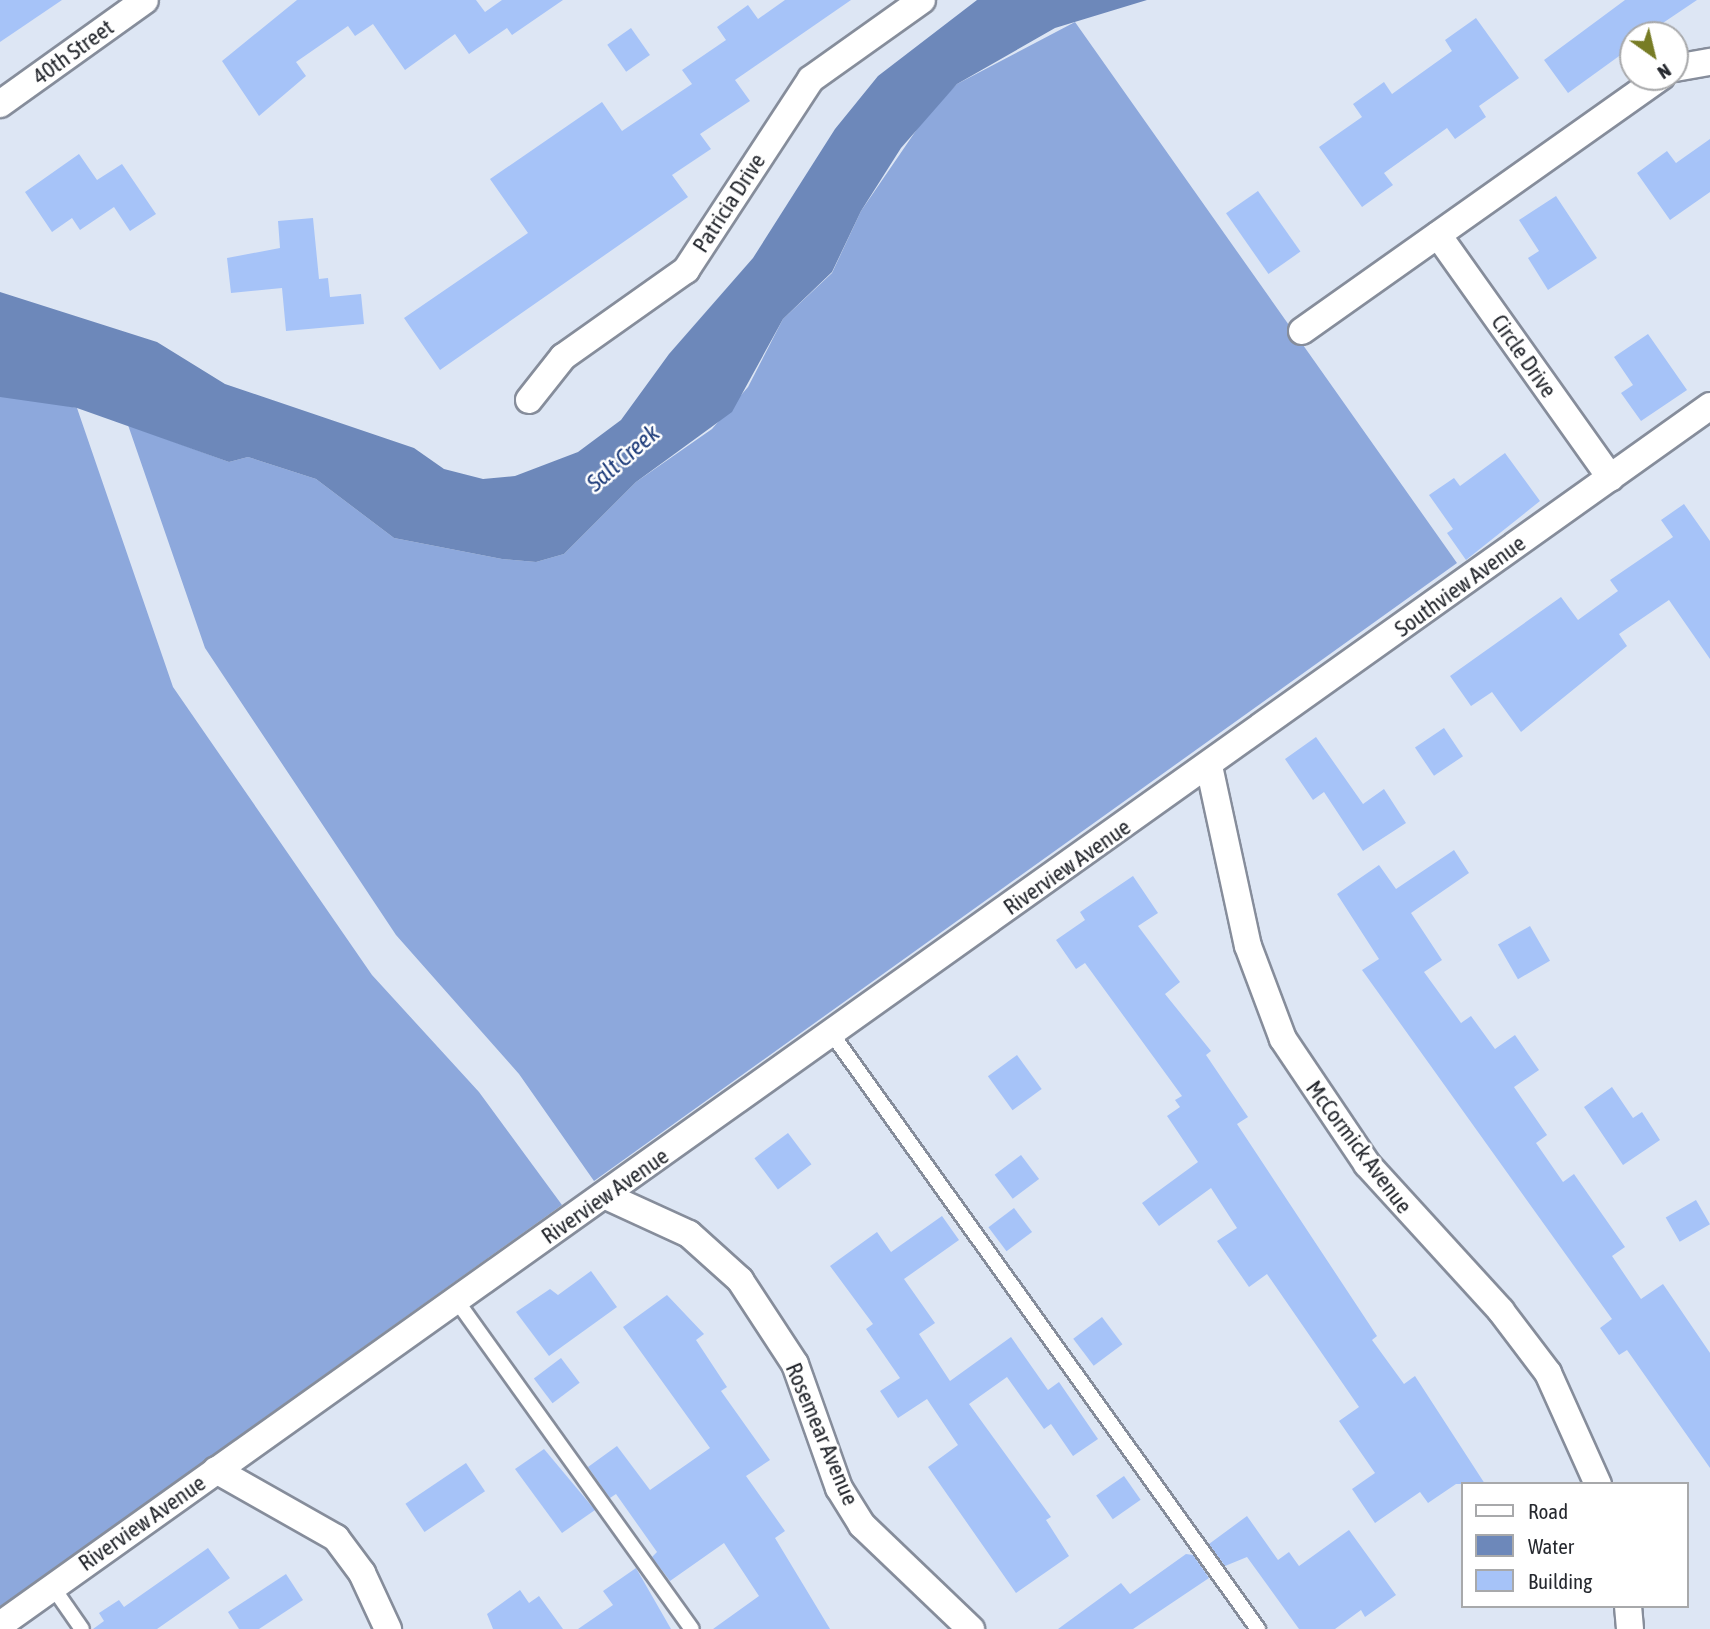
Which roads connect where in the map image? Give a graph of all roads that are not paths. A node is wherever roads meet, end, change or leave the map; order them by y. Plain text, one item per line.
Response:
1 (145, 0) edge
2 (922, 0) edge
3 (1710, 62) edge
4 (1689, 66) edge
5 (1641, 91) edge
6 (0, 104) edge
7 (1438, 235) junction
8 (1302, 331) dead end
9 (529, 400) dead end
10 (1710, 406) edge
11 (1611, 478) junction
12 (1209, 766) junction
13 (832, 1034) junction
14 (606, 1196) junction
15 (457, 1301) junction
16 (216, 1469) junction
17 (1597, 1482) edge
18 (52, 1586) junction
19 (1628, 1608) edge
20 (0, 1625) edge
21 (82, 1629) edge
22 (388, 1629) edge
23 (692, 1629) edge
24 (971, 1629) edge
25 (1258, 1629) edge
26 (1630, 1629) edge

1 - 6 street, 40th Street
2 - 9 street, Patricia Drive
3 - 4 street
5 - 7 street
7 - 8 street
7 - 11 street, Circle Drive
10 - 11 street, Southview Avenue
11 - 12 street, Southview Avenue
12 - 13 street, Riverview Avenue
12 - 17 street, McCormick Avenue
13 - 14 street, Riverview Avenue
13 - 25 lane
14 - 15 street, Riverview Avenue
14 - 24 street, Rosemear Avenue
15 - 16 street, Riverview Avenue
15 - 23 lane
16 - 18 street, Riverview Avenue
16 - 22 street
18 - 20 street, Riverview Avenue
18 - 21 lane
19 - 26 street

